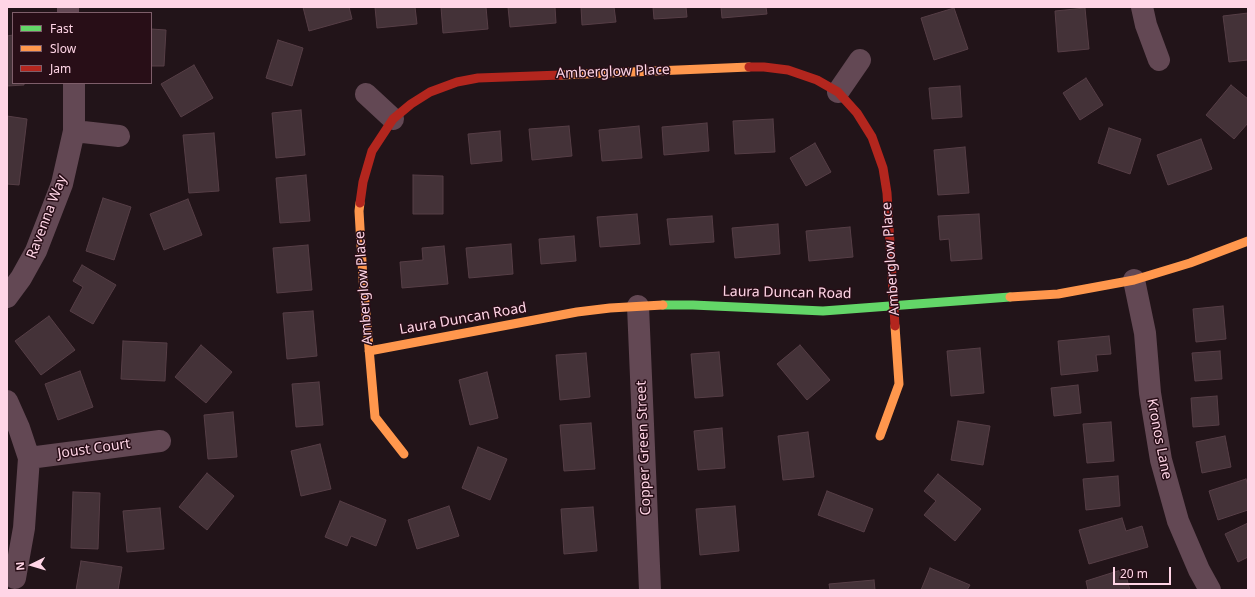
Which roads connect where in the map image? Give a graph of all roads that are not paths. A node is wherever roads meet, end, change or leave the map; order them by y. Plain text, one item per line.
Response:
1 (1142, 7) edge
2 (860, 60) dead end
3 (1159, 60) dead end
4 (74, 84) edge
5 (838, 92) junction
6 (366, 94) dead end
7 (394, 119) junction
8 (74, 131) junction
9 (119, 136) dead end
10 (1248, 241) edge
11 (1134, 280) junction
12 (7, 297) edge
13 (638, 306) junction
14 (894, 306) junction
15 (369, 351) junction
16 (7, 401) edge
17 (880, 436) dead end
18 (160, 441) dead end
19 (404, 454) dead end
20 (29, 458) junction
21 (15, 578) dead end
22 (650, 590) edge
23 (1210, 590) edge

1 - 3 street
2 - 5 street
4 - 8 street, Ravenna Way
5 - 7 street, Amberglow Place
5 - 14 street, Amberglow Place
6 - 7 street
7 - 15 street, Amberglow Place
8 - 9 street
8 - 12 street, Ravenna Way
10 - 11 street, Laura Duncan Road
11 - 14 street, Laura Duncan Road
11 - 23 street, Kronos Lane
13 - 14 street, Laura Duncan Road
13 - 15 street, Laura Duncan Road
13 - 22 street, Copper Green Street
14 - 17 street, Amberglow Place
15 - 19 street, Amberglow Place
16 - 20 street
18 - 20 street, Joust Court
20 - 21 street

